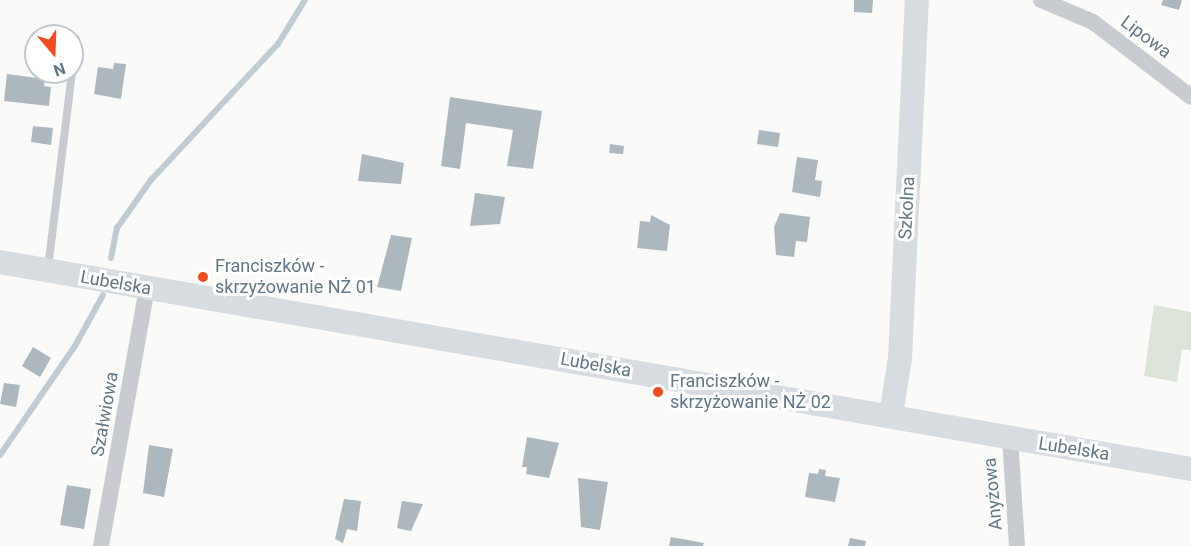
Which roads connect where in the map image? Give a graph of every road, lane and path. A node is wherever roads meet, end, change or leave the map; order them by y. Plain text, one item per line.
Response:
1 (917, 0) edge
2 (1041, 0) edge
3 (71, 84) edge
4 (1191, 97) edge
5 (0, 262) edge
6 (48, 271) junction
7 (147, 289) junction
8 (891, 415) junction
9 (1010, 438) junction
10 (1191, 469) edge
11 (101, 546) edge
12 (1017, 546) edge

1 - 8 main road, Szkolna
2 - 4 street, Lipowa
3 - 6 lane
5 - 6 main road, Lubelska
6 - 7 main road, Lubelska
7 - 8 main road, Lubelska
7 - 11 street, Szałwiowa
8 - 9 main road, Lubelska
9 - 10 main road, Lubelska
9 - 12 street, Anyżowa

